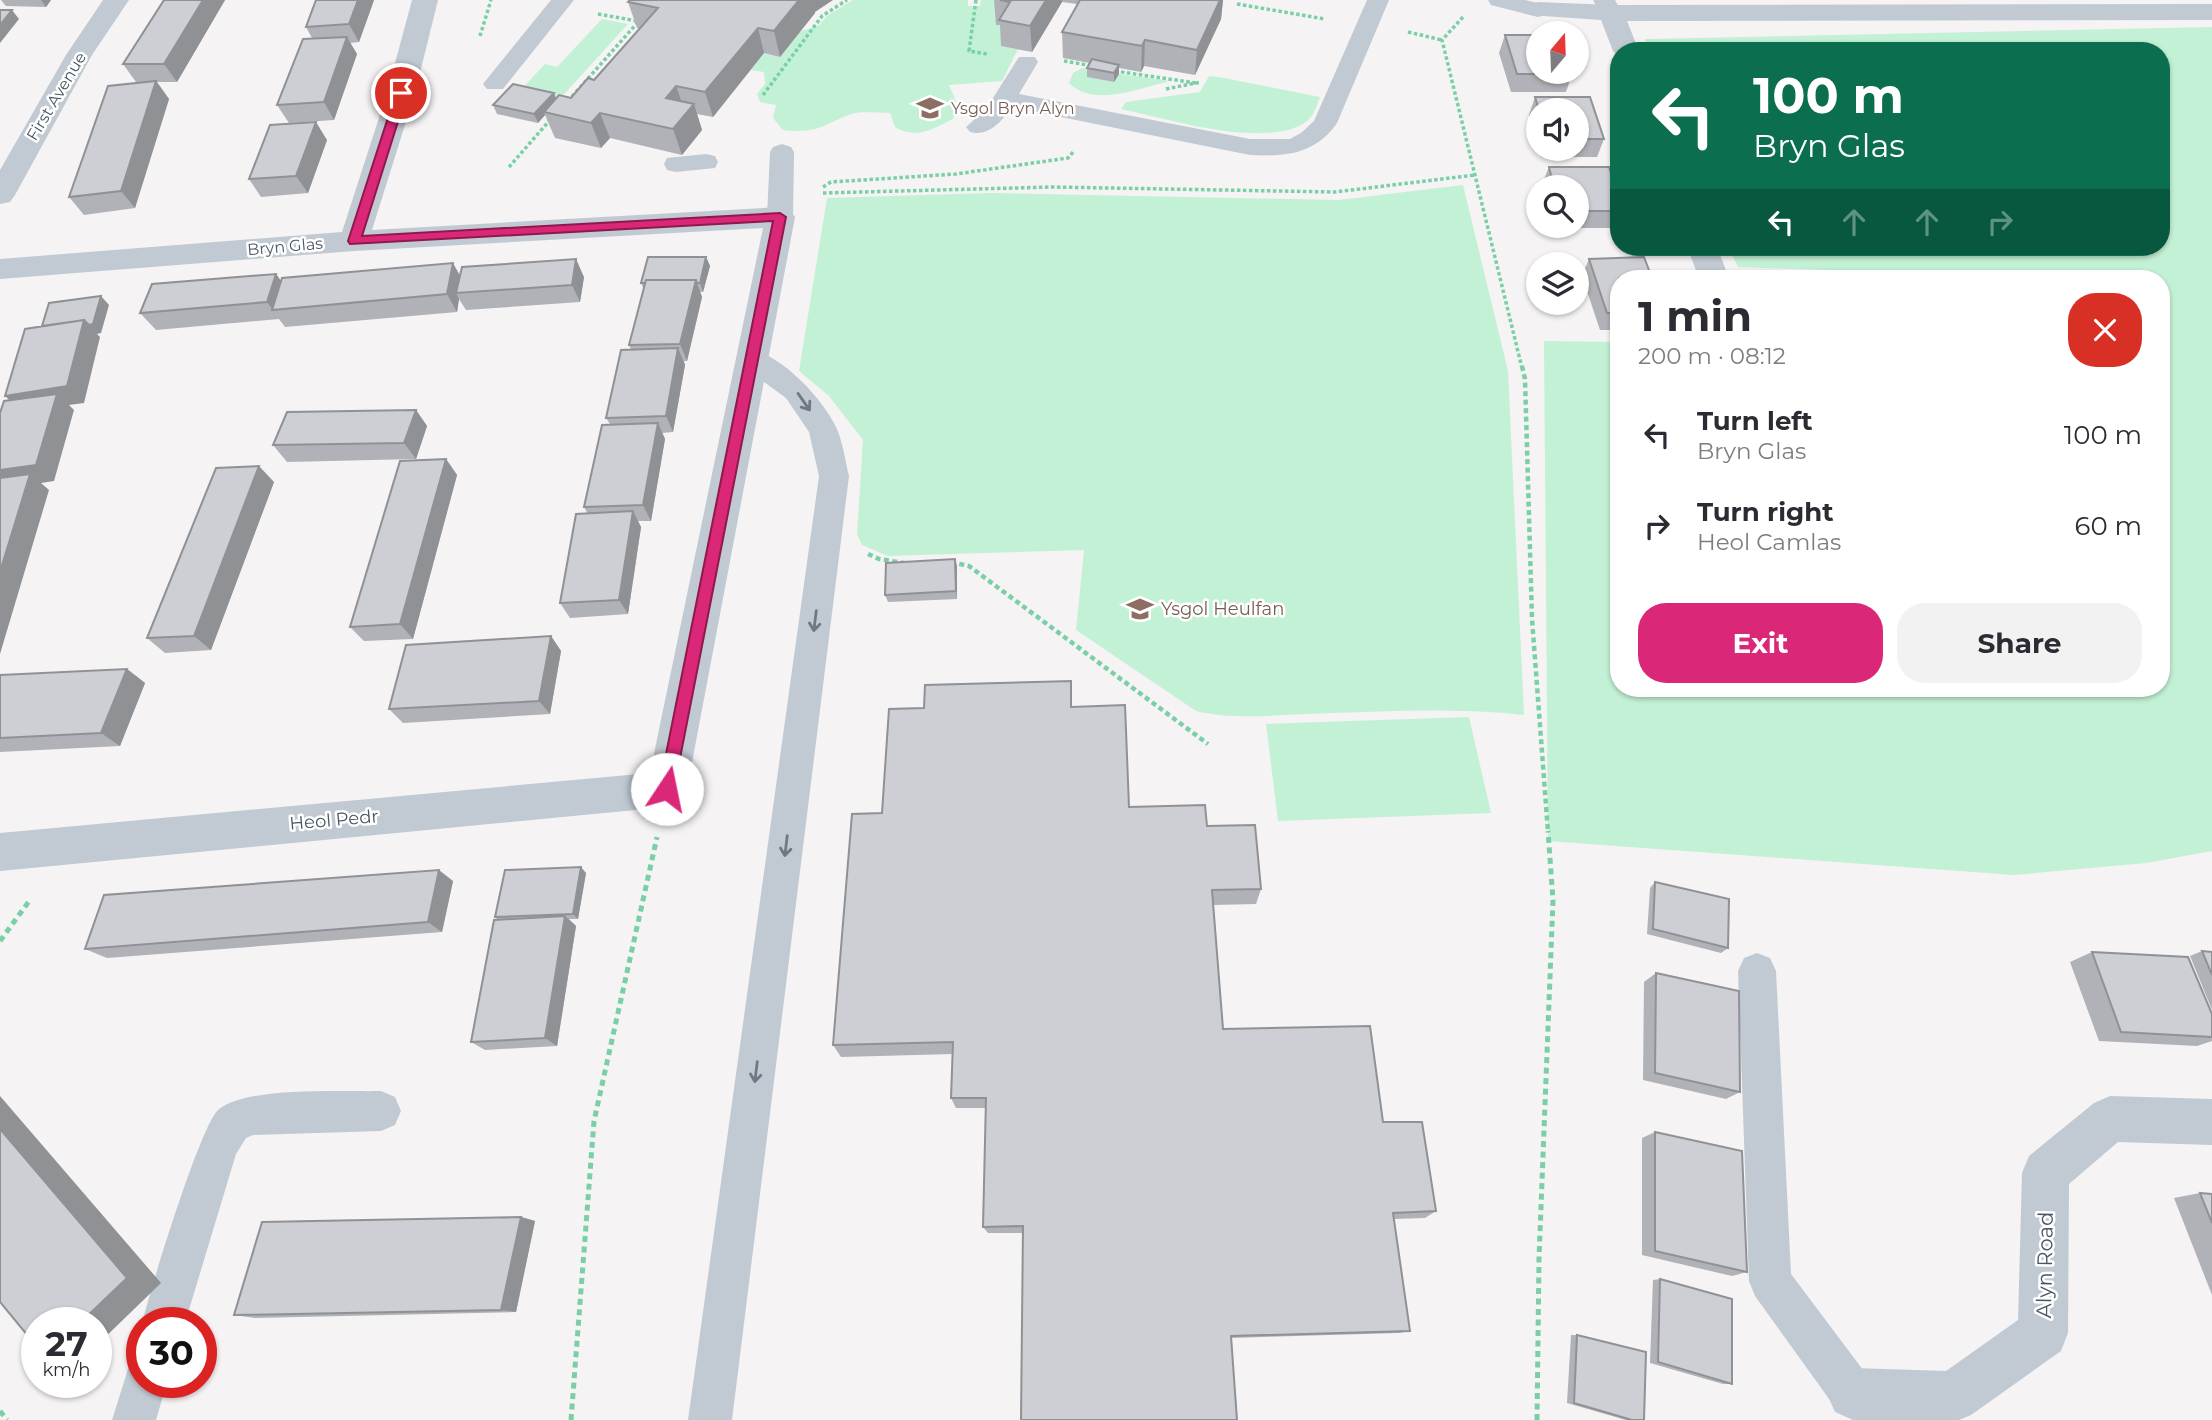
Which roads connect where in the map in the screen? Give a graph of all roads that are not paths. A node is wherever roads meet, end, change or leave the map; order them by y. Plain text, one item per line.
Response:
1 (117, 0) edge
2 (425, 0) edge
3 (564, 0) edge
4 (1378, 0) edge
5 (1499, 0) edge
6 (1979, 6) edge
7 (1607, 7) edge
8 (1538, 10) joint
9 (2212, 12) edge
10 (1622, 42) edge
11 (1027, 62) edge
12 (495, 84) dead end
13 (1005, 99) junction
14 (978, 127) dead end
15 (757, 154) dead end
16 (706, 162) dead end
17 (676, 164) edge
18 (0, 195) edge
19 (780, 217) junction
20 (354, 241) junction
21 (0, 269) edge
22 (752, 359) junction
23 (0, 852) edge
24 (1757, 971) dead end
25 (381, 1111) dead end
26 (2212, 1122) edge
27 (168, 1307) edge
28 (1853, 1394) joint
29 (140, 1398) edge
30 (134, 1420) edge
31 (710, 1420) edge

1 - 18 street, First Avenue
2 - 20 street
3 - 12 lane
4 - 13 lane
5 - 8 lane
6 - 7 street
6 - 9 street
7 - 8 street
7 - 10 street
11 - 13 lane
13 - 14 lane
15 - 19 lane
16 - 17 lane
19 - 20 street, Bryn Glas
19 - 22 street
20 - 21 street, Bryn Glas
22 - 23 street, Heol Pedr
22 -> 31 lane
24 - 28 lane
25 - 27 lane
26 - 28 street, Alyn Road
29 - 30 lane

